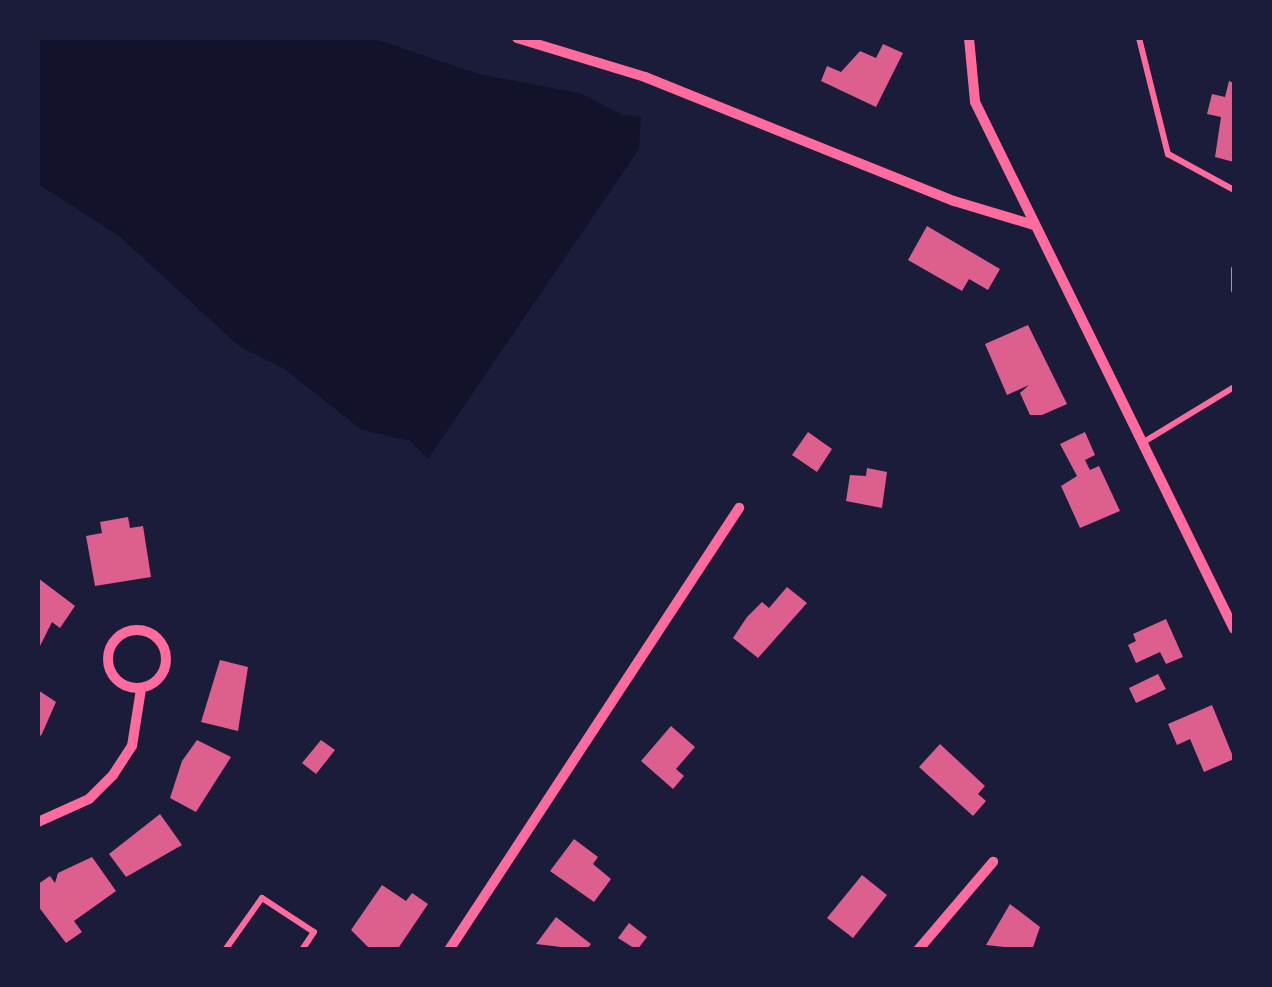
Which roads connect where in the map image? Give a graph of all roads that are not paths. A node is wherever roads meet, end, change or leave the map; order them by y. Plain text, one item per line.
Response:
1 (517, 38) edge
2 (969, 38) edge
3 (1138, 38) edge
4 (1234, 190) edge
5 (1034, 225) junction
6 (1234, 269) edge
7 (1234, 290) edge
8 (1234, 387) edge
9 (1146, 440) junction
10 (739, 508) dead end
11 (1234, 629) edge
12 (141, 689) junction
13 (38, 822) edge
14 (993, 862) dead end
15 (224, 950) edge
16 (302, 950) edge
17 (449, 950) edge
18 (918, 950) edge

1 - 5 street
2 - 5 street
3 - 4 lane
5 - 9 street
6 - 7 lane
8 - 9 lane
9 - 11 street
10 - 17 street
12 - 12 street
12 - 13 street
14 - 18 street
15 - 16 lane

